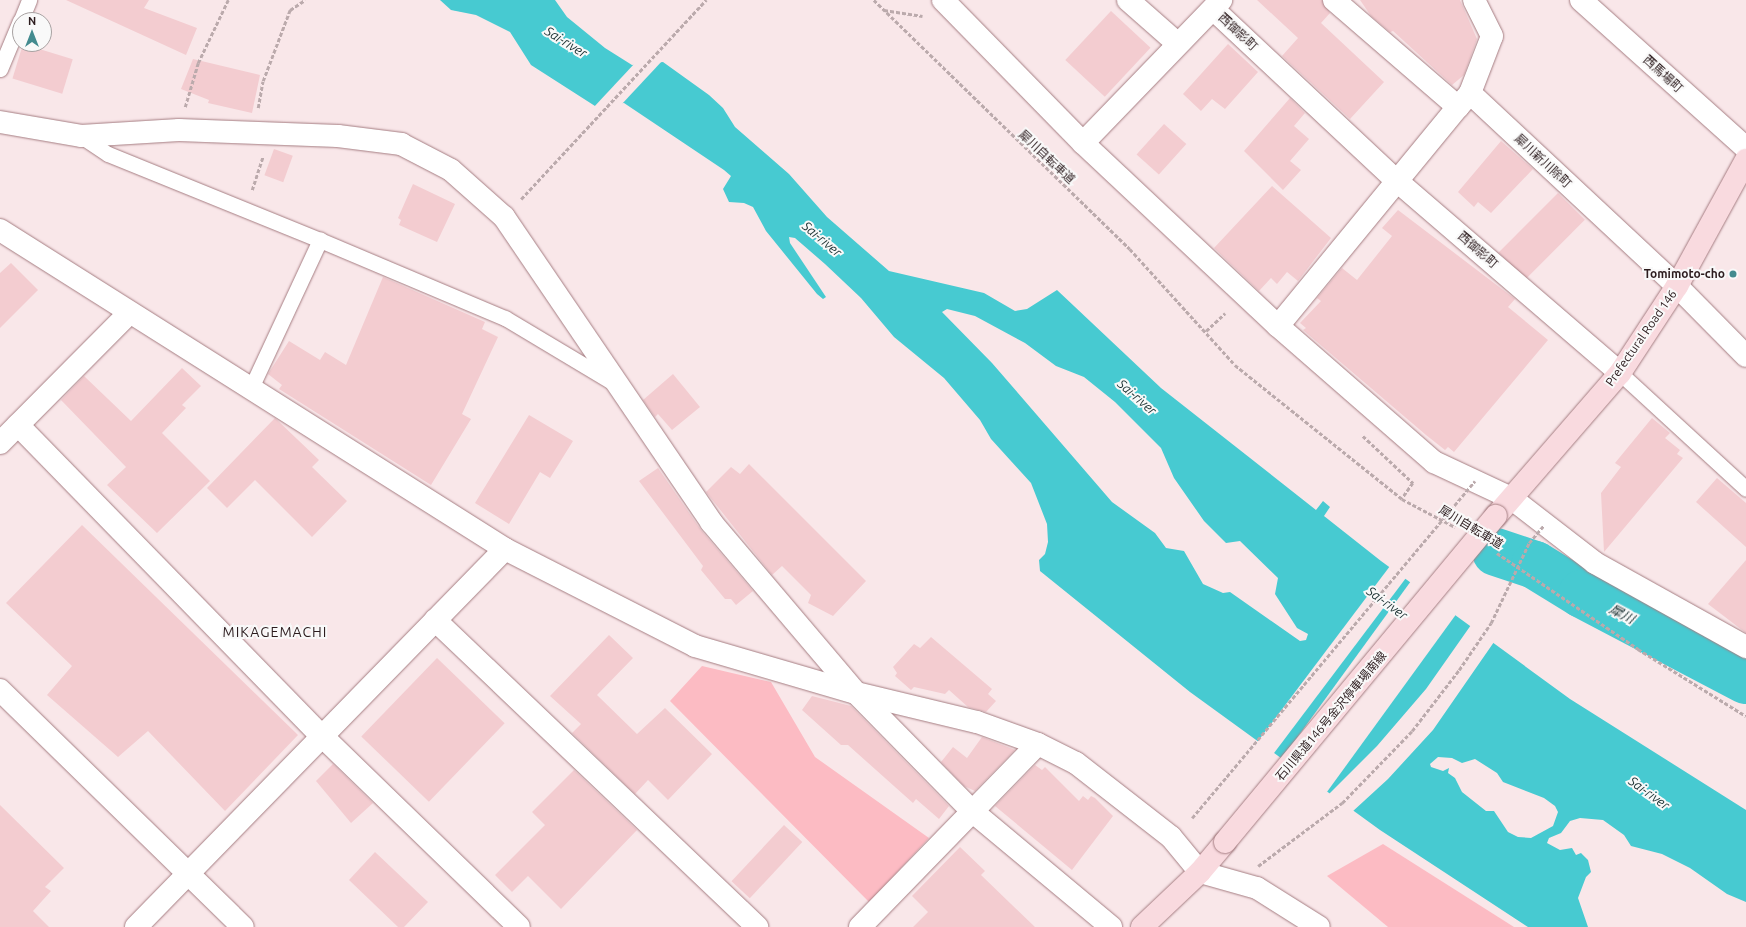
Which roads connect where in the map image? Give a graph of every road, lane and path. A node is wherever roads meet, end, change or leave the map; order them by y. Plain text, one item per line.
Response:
1 (29, 0) edge
2 (228, 0) edge
3 (305, 0) edge
4 (706, 0) edge
5 (874, 0) edge
6 (943, 0) edge
7 (1128, 0) edge
8 (1334, 0) edge
9 (1474, 0) edge
10 (1581, 0) edge
11 (1217, 4) edge
12 (24, 12) edge
13 (12, 40) edge
14 (1177, 43) junction
15 (0, 69) edge
16 (1464, 100) junction
17 (0, 122) edge
18 (179, 130) junction
19 (262, 133) junction
20 (81, 136) junction
21 (1083, 143) junction
22 (1746, 148) edge
23 (1746, 160) edge
24 (1397, 181) junction
25 (515, 206) dead end
26 (246, 210) junction
27 (0, 230) edge
28 (320, 240) junction
29 (1677, 286) junction
30 (129, 313) junction
31 (1229, 316) dead end
32 (1278, 326) junction
33 (1206, 331) junction
34 (1746, 356) edge
35 (1620, 372) junction
36 (619, 386) junction
37 (250, 390) junction
38 (18, 425) junction
39 (0, 443) edge
40 (1475, 481) junction
41 (1746, 489) edge
42 (1511, 498) junction
43 (1544, 525) junction
44 (1463, 532) dead end
45 (1490, 548) dead end
46 (505, 549) junction
47 (435, 620) junction
48 (1746, 647) edge
49 (0, 690) edge
50 (856, 693) junction
51 (1746, 716) edge
52 (322, 736) junction
53 (1038, 744) junction
54 (972, 811) junction
55 (1192, 818) dead end
56 (1258, 866) dead end
57 (1200, 872) junction
58 (188, 874) junction
59 (136, 927) edge
60 (243, 927) edge
61 (519, 927) edge
62 (757, 927) edge
63 (860, 927) edge
64 (1111, 927) edge
65 (1142, 927) edge
66 (1319, 927) edge

1 - 12 lane
2 - 18 path
3 - 19 path
4 - 25 path
5 - 33 path, 犀川自転車道
6 - 21 street
7 - 14 street
8 - 16 street, 犀川新川除町
9 - 16 street
10 - 22 street, 西馬場町
11 - 14 street
11 - 24 street, 西御影町
13 - 15 lane
14 - 21 street
16 - 24 street
16 - 29 street, 犀川新川除町
17 - 20 street
18 - 19 street
18 - 20 street
19 - 26 path
19 - 36 street
20 - 26 lane
21 - 32 street
23 - 29 main road, Prefectural Road 146
24 - 32 street
24 - 35 street, 西御影町
26 - 28 lane
27 - 30 street
28 - 36 lane
28 - 37 lane
29 - 34 street, 犀川新川除町
29 - 35 main road, Prefectural Road 146
30 - 37 street
30 - 38 street
31 - 33 path
32 - 40 street
33 - 44 path, 犀川自転車道
35 - 41 lane, 西御影町
35 - 42 main road, Prefectural Road 146
36 - 50 street
37 - 46 street
38 - 39 street
38 - 52 street
40 - 42 street
40 - 55 path, bridge
42 - 43 street
42 - 57 main road, 石川県道146号金沢停車場南線, bridge
43 - 48 street
43 - 56 path, bridge
45 - 51 path, 犀川自転車道
46 - 47 street
46 - 50 street
47 - 52 street
47 - 62 street
49 - 58 street
50 - 53 street
50 - 54 street
52 - 58 street
52 - 61 street
53 - 54 street
53 - 57 street
54 - 63 street
54 - 64 street
57 - 65 main road, 石川県道146号金沢停車場南線
57 - 66 street
58 - 59 street
58 - 60 street

